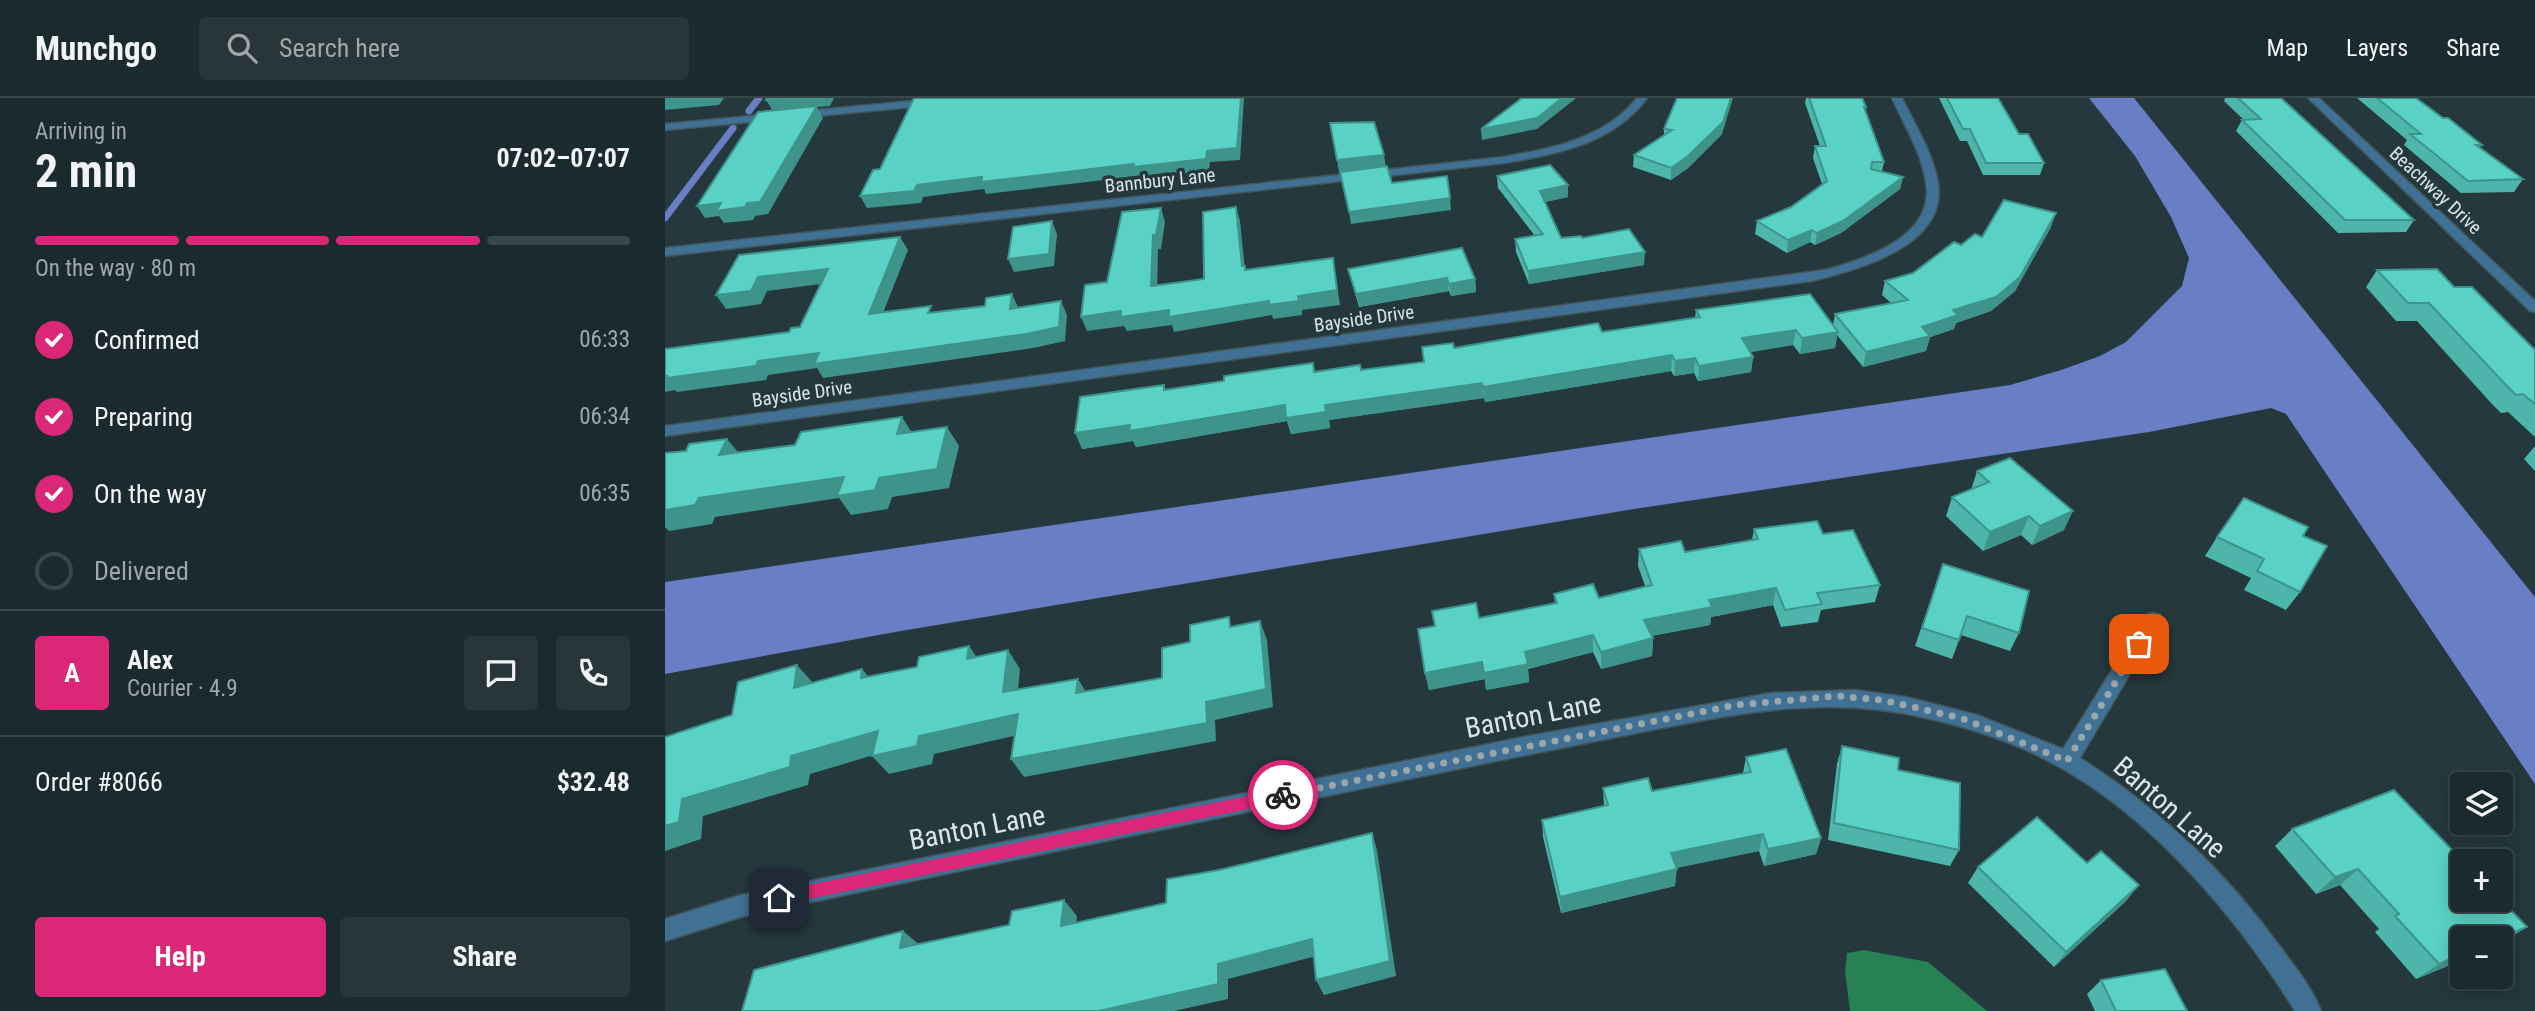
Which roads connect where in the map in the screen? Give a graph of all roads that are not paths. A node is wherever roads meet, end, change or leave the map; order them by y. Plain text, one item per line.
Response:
1 (978, 98) edge
2 (1642, 98) edge
3 (1897, 98) edge
4 (2313, 98) edge
5 (665, 127) edge
6 (665, 252) edge
7 (2535, 308) edge
8 (665, 431) edge
9 (2153, 621) dead end
10 (2067, 761) junction
11 (665, 930) edge
12 (2309, 1011) edge

1 - 5 street
2 - 6 street, Bannbury Lane
3 - 8 street, Bayside Drive
4 - 7 street, Beachway Drive
9 - 10 street
10 - 11 street, Banton Lane
10 - 12 street, Banton Lane

